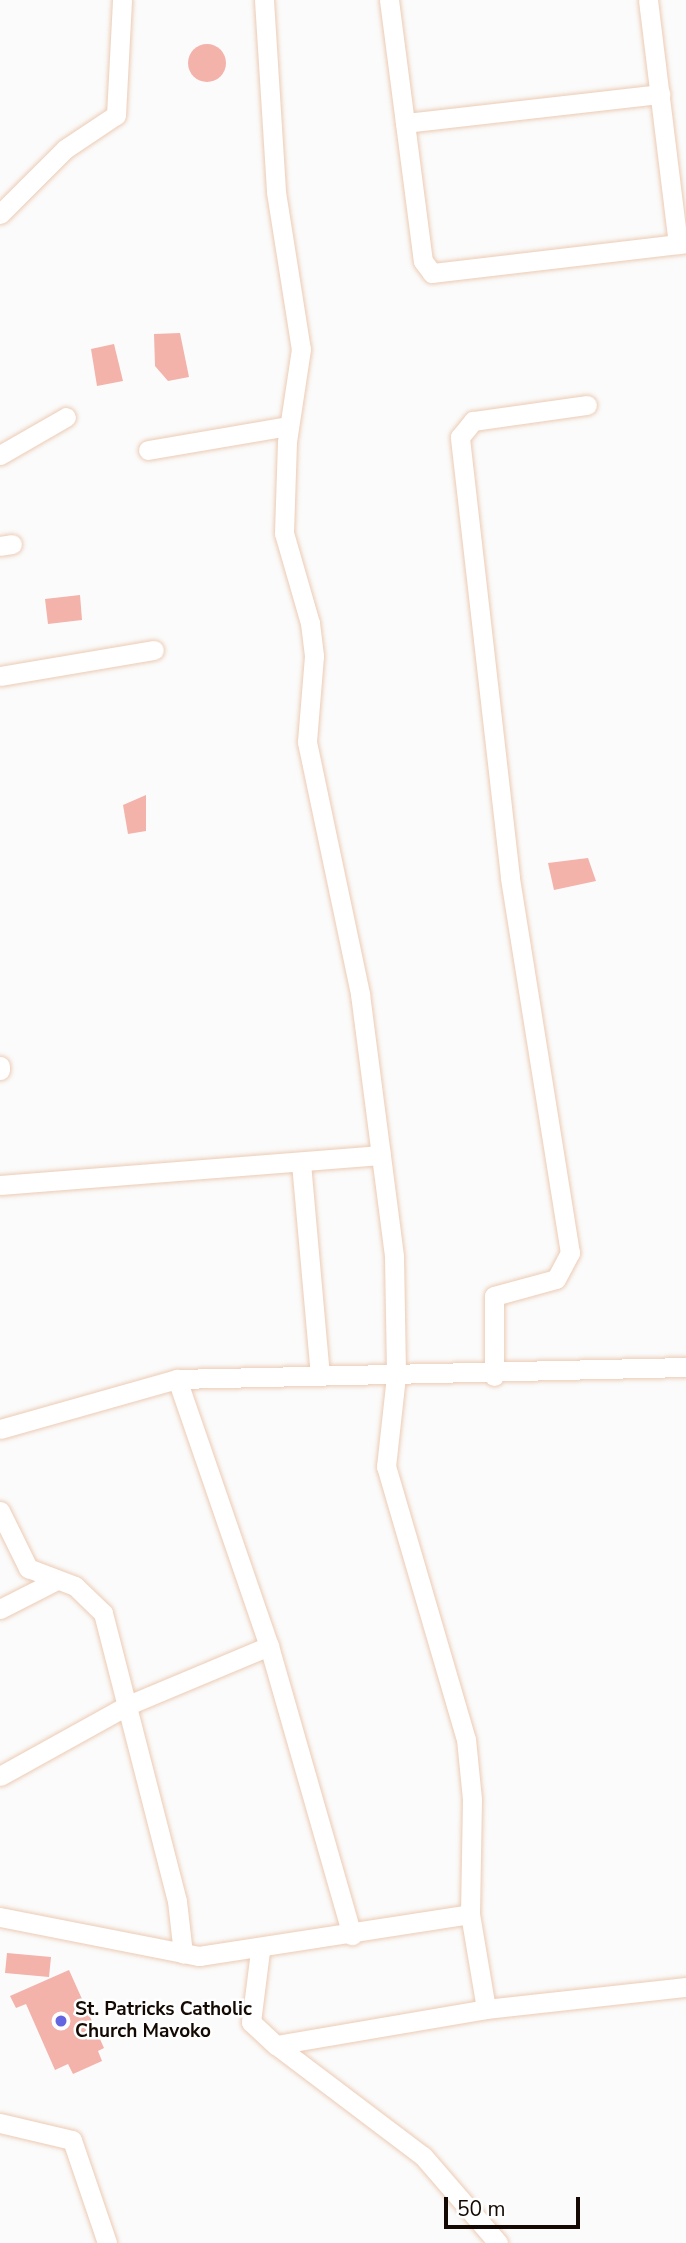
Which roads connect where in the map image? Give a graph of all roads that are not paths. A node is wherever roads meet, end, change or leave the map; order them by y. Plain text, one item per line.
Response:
1 (122, 0) edge
2 (264, 0) edge
3 (389, 0) edge
4 (648, 0) edge
5 (660, 94) junction
6 (405, 124) junction
7 (0, 214) edge
8 (682, 244) edge
9 (587, 405) dead end
10 (66, 417) dead end
11 (289, 426) junction
12 (148, 450) dead end
13 (0, 455) edge
14 (154, 650) dead end
15 (0, 676) edge
16 (381, 1155) junction
17 (301, 1163) junction
18 (0, 1185) edge
19 (686, 1367) edge
20 (320, 1374) junction
21 (396, 1376) junction
22 (494, 1376) junction
23 (177, 1379) junction
24 (0, 1429) edge
25 (0, 1511) edge
26 (55, 1581) junction
27 (0, 1609) edge
28 (269, 1646) junction
29 (128, 1706) junction
30 (0, 1776) edge
31 (471, 1914) junction
32 (0, 1917) edge
33 (352, 1935) junction
34 (260, 1951) junction
35 (183, 1954) junction
36 (686, 1987) edge
37 (486, 2009) junction
38 (276, 2045) junction
39 (0, 2123) edge
40 (107, 2243) edge
41 (498, 2243) edge

1 - 7 street
2 - 11 street
3 - 6 street
4 - 5 street
5 - 6 street
5 - 8 street
6 - 8 street
9 - 22 street
10 - 13 street
11 - 12 street
11 - 16 street
14 - 15 street
16 - 17 street
16 - 21 street
17 - 18 street
17 - 20 street
19 - 22 street
20 - 21 street
20 - 23 street
21 - 22 street
21 - 31 street
23 - 24 street
23 - 28 street
25 - 26 street
26 - 27 street
26 - 29 street
28 - 29 street
28 - 33 street
29 - 30 street
29 - 35 street
31 - 33 street
31 - 37 street
32 - 35 street
33 - 34 street
34 - 35 street
34 - 38 street
36 - 37 street
37 - 38 street
38 - 41 street
39 - 40 street

